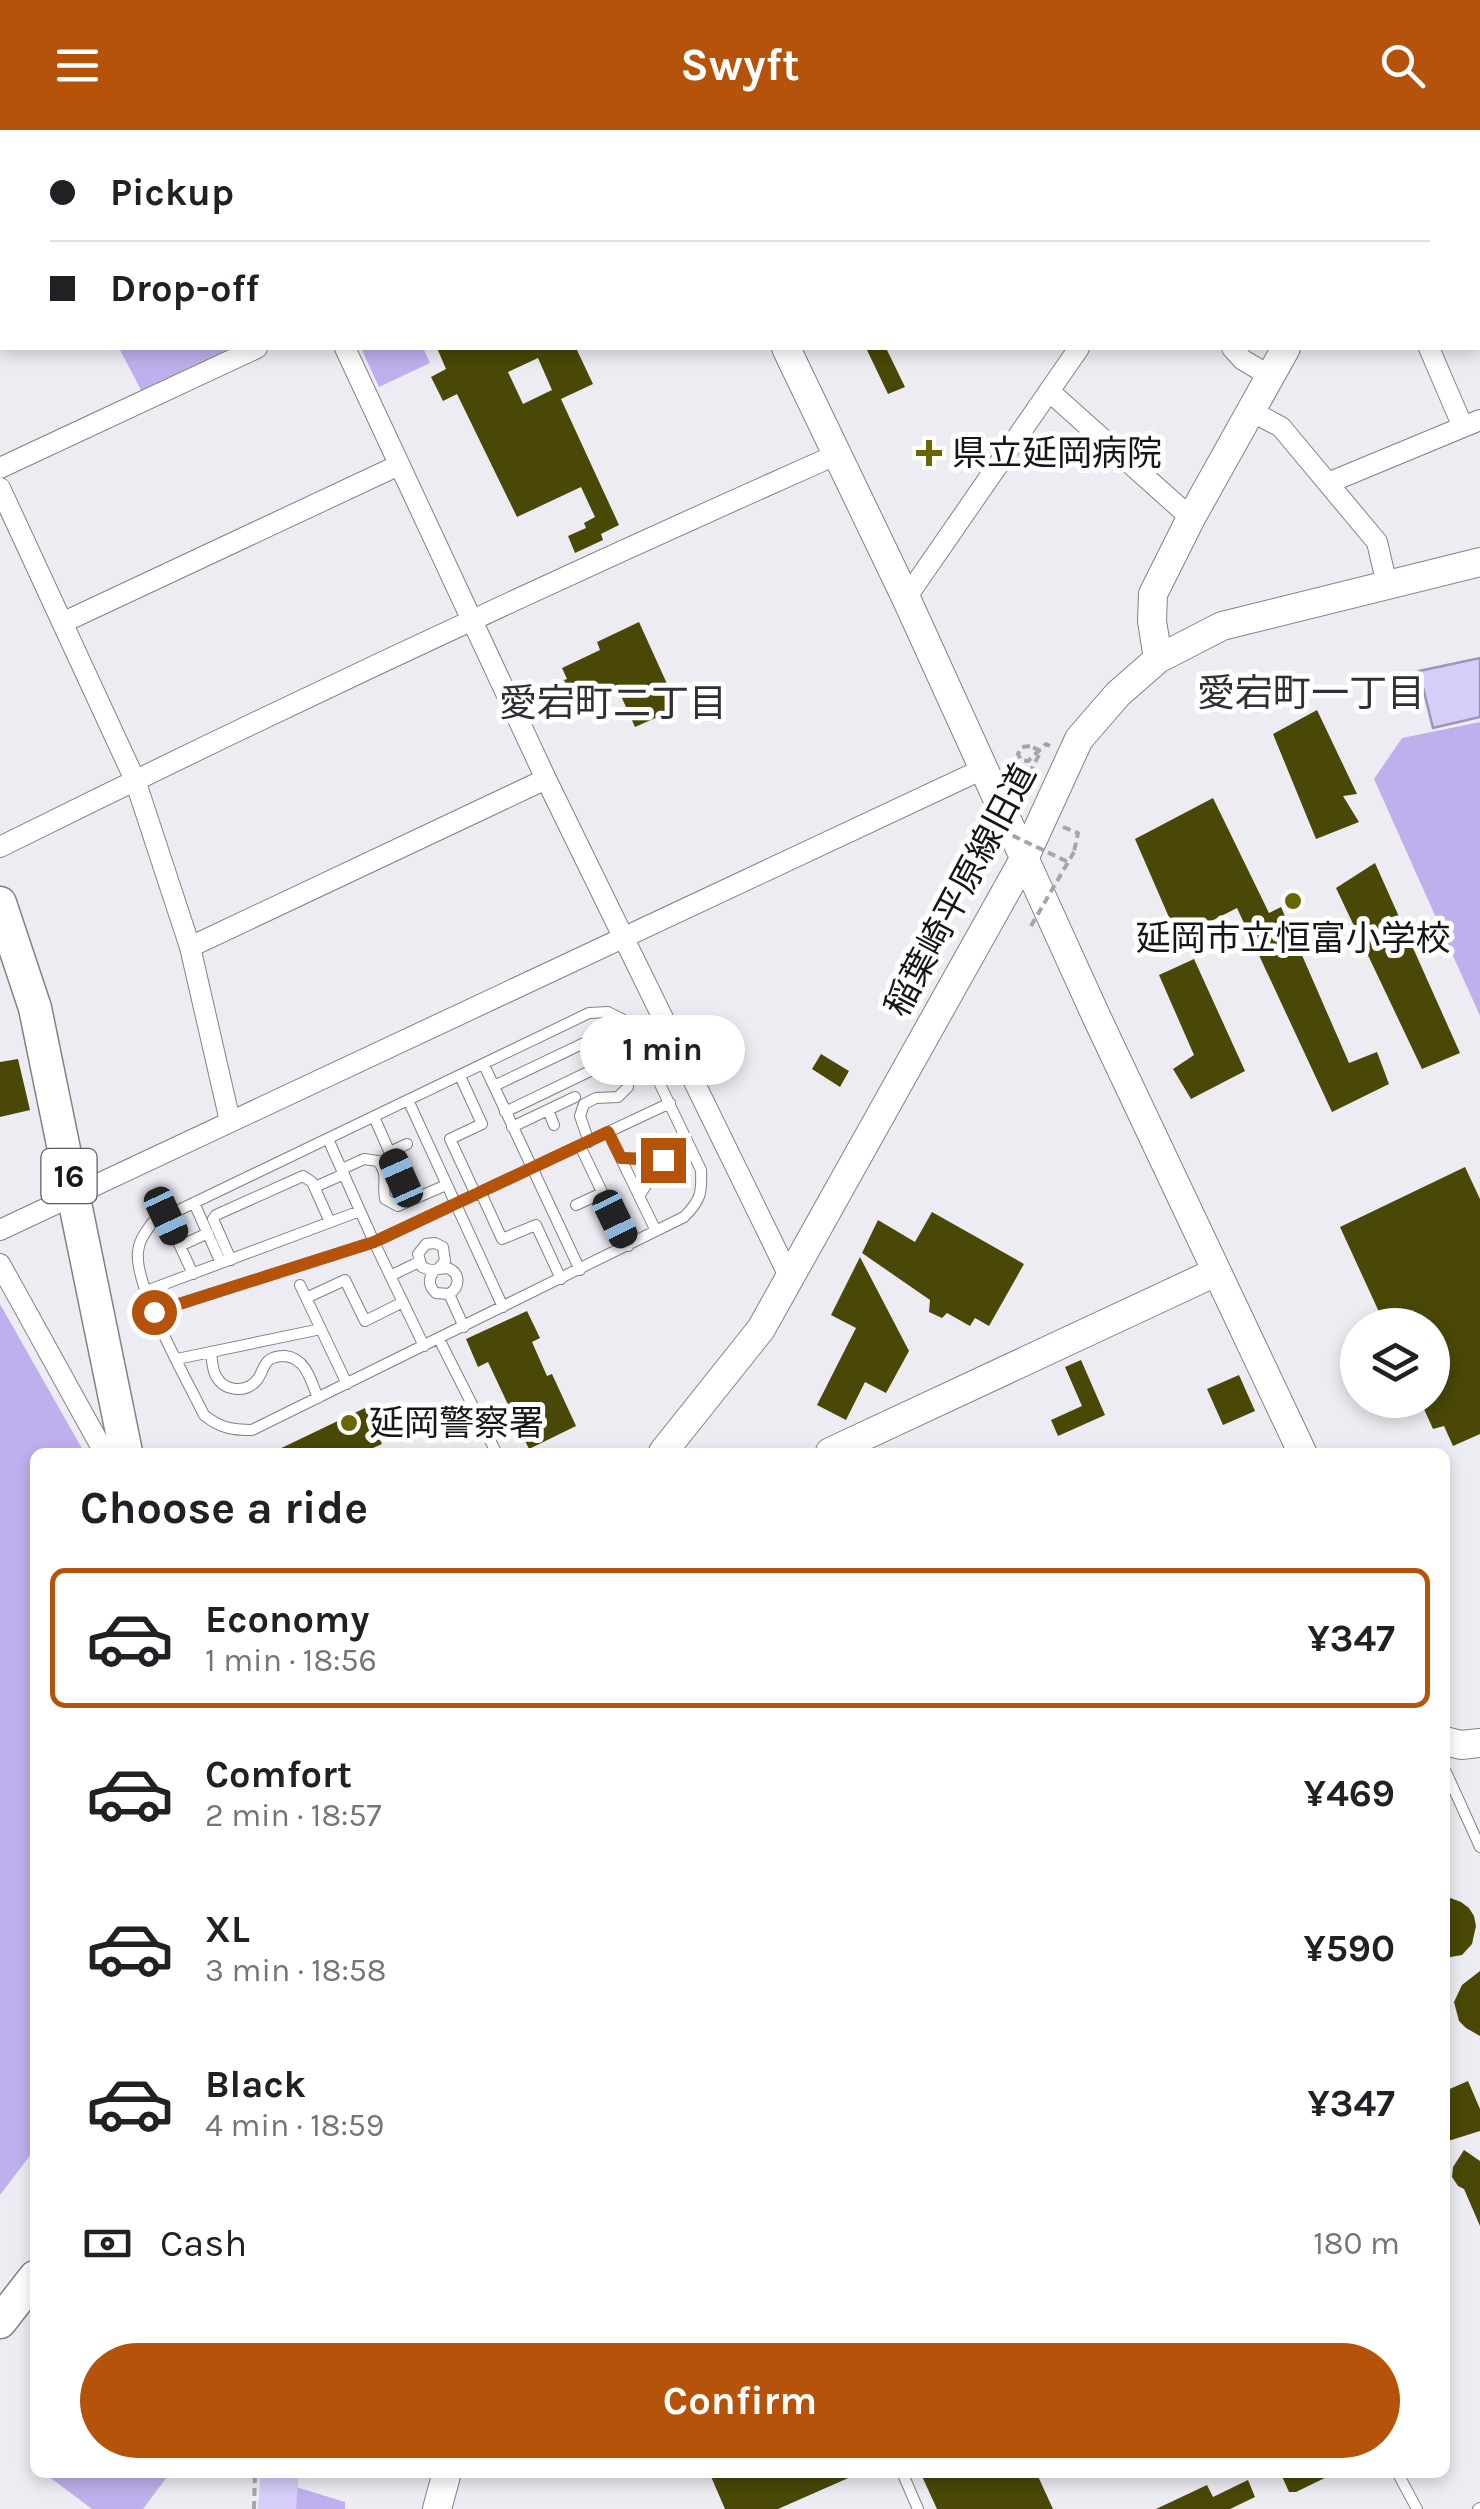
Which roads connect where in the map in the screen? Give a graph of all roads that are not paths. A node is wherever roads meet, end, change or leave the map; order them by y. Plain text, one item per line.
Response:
1 (254, 350) edge
2 (346, 350) edge
3 (787, 350) edge
4 (1077, 350) edge
5 (1234, 350) edge
6 (1285, 350) edge
7 (1429, 350) edge
8 (1270, 376) junction
9 (1049, 391) junction
10 (1251, 411) junction
11 (1471, 423) edge
12 (838, 454) junction
13 (399, 466) junction
14 (0, 468) edge
15 (1328, 483) junction
16 (0, 488) edge
17 (1191, 518) junction
18 (1480, 562) edge
19 (1387, 585) junction
20 (906, 598) junction
21 (472, 621) junction
22 (64, 622) junction
23 (1158, 659) junction
24 (983, 769) junction
25 (546, 779) junction
26 (135, 780) junction
27 (0, 847) edge
28 (1024, 859) junction
29 (0, 903) edge
30 (623, 938) junction
31 (190, 947) junction
32 (626, 1022) junction
33 (642, 1046) junction
34 (618, 1057) junction
35 (484, 1065) junction
36 (460, 1076) junction
37 (494, 1086) junction
38 (575, 1097) dead end
39 (408, 1100) junction
40 (670, 1102) junction
41 (548, 1110) junction
42 (506, 1112) junction
43 (374, 1117) junction
44 (230, 1121) junction
45 (554, 1125) dead end
46 (512, 1127) junction
47 (608, 1132) junction
48 (328, 1139) junction
49 (407, 1144) dead end
50 (585, 1144) junction
51 (390, 1152) junction
52 (621, 1158) junction
53 (532, 1169) junction
54 (343, 1172) junction
55 (401, 1178) dead end
56 (446, 1185) junction
57 (315, 1187) junction
58 (602, 1192) junction
59 (478, 1194) junction
60 (74, 1196) junction
61 (639, 1196) junction
62 (194, 1203) junction
63 (455, 1205) junction
64 (576, 1205) dead end
65 (360, 1211) junction
66 (166, 1216) junction
67 (330, 1222) junction
68 (0, 1230) edge
69 (656, 1232) junction
70 (208, 1233) junction
71 (374, 1242) junction
72 (180, 1246) junction
73 (628, 1246) junction
74 (226, 1261) junction
75 (419, 1262) junction
76 (0, 1264) edge
77 (437, 1269) junction
78 (580, 1270) junction
79 (1216, 1272) junction
80 (192, 1274) junction
81 (390, 1276) junction
82 (562, 1278) junction
83 (790, 1278) junction
84 (300, 1285) dead end
85 (146, 1291) junction
86 (449, 1294) junction
87 (306, 1298) junction
88 (403, 1302) junction
89 (503, 1307) junction
90 (154, 1312) junction
91 (464, 1326) junction
92 (321, 1329) junction
93 (439, 1339) junction
94 (424, 1346) junction
95 (211, 1352) junction
96 (177, 1359) junction
97 (347, 1384) junction
98 (318, 1398) junction
99 (102, 1448) edge
100 (125, 1448) edge
101 (494, 1448) edge
102 (667, 1448) edge
103 (839, 1448) edge
104 (1300, 1448) edge
105 (1450, 1783) edge
106 (1480, 1846) edge
107 (30, 2283) edge
108 (0, 2322) edge
109 (446, 2478) edge
110 (905, 2478) edge
111 (1400, 2478) edge
112 (438, 2509) edge
113 (918, 2509) edge
114 (1417, 2509) edge

1 - 14 street
2 - 13 street
3 - 12 street
4 - 9 street
5 - 8 street
6 - 8 street
7 - 11 street
8 - 10 street
9 - 17 street
9 - 20 street
10 - 15 street
10 - 17 street
11 - 15 street
12 - 20 street
12 - 21 street
13 - 21 street
13 - 22 street
15 - 19 street
16 - 22 street
17 - 23 street
18 - 19 street, 稲葉崎平原線旧道
19 - 23 street, 稲葉崎平原線旧道
20 - 24 street
21 - 25 street
21 - 26 street
22 - 26 street
23 - 28 street, 稲葉崎平原線旧道
24 - 28 street
24 - 30 street
25 - 30 street
25 - 31 street
26 - 27 street
26 - 31 street
28 - 79 street
28 - 83 street, 稲葉崎平原線旧道
29 - 60 main road, 16
30 - 44 street
30 - 83 street
31 - 44 street
32 - 33 lane
32 - 35 lane
32 - 37 lane
33 - 34 lane
33 - 40 lane
34 - 42 lane
34 - 50 lane
35 - 36 lane
35 - 37 lane
36 - 39 lane
36 - 59 lane
37 - 42 lane
38 - 41 lane
39 - 43 lane
39 - 56 lane
40 - 47 lane
40 - 69 lane
41 - 45 lane
41 - 46 lane
42 - 46 lane
43 - 48 lane
43 - 51 lane
44 - 60 street
46 - 53 lane
47 - 50 lane
47 - 52 lane
48 - 54 lane
48 - 62 lane
49 - 51 lane
50 - 53 lane
50 - 58 lane
51 - 55 lane
52 - 61 lane
52 - 61 lane
53 - 59 lane
53 - 78 lane
54 - 56 lane
54 - 57 lane
54 - 65 lane
56 - 63 lane
57 - 67 lane
57 - 74 lane
58 - 64 lane
58 - 73 lane
59 - 63 lane
59 - 82 lane
60 - 68 street
60 - 100 main road, 16
61 - 69 lane
62 - 66 lane
62 - 70 lane
63 - 71 lane
63 - 89 lane
65 - 67 lane
65 - 71 lane
66 - 72 lane
66 - 85 lane
67 - 74 lane
69 - 73 lane
70 - 72 lane
70 - 74 lane
71 - 81 lane
71 - 90 lane
72 - 80 lane
73 - 78 lane
74 - 80 lane
75 - 77 lane
75 - 77 lane
75 - 81 lane
76 - 99 street
77 - 86 lane
77 - 86 lane
78 - 82 lane
79 - 103 street
79 - 104 street
80 - 85 lane
81 - 88 lane
82 - 89 lane
83 - 102 street, 稲葉崎平原線旧道
84 - 87 lane
85 - 90 lane
86 - 91 lane
87 - 88 lane
87 - 92 lane
88 - 94 lane
89 - 91 lane
90 - 96 lane
91 - 93 lane
92 - 95 lane
92 - 97 lane
93 - 94 lane
93 - 101 lane
94 - 97 lane
95 - 96 lane
95 - 98 lane
96 - 98 lane
97 - 98 lane
105 - 106 lane
107 - 108 main road
109 - 112 street
110 - 113 lane
111 - 114 lane

